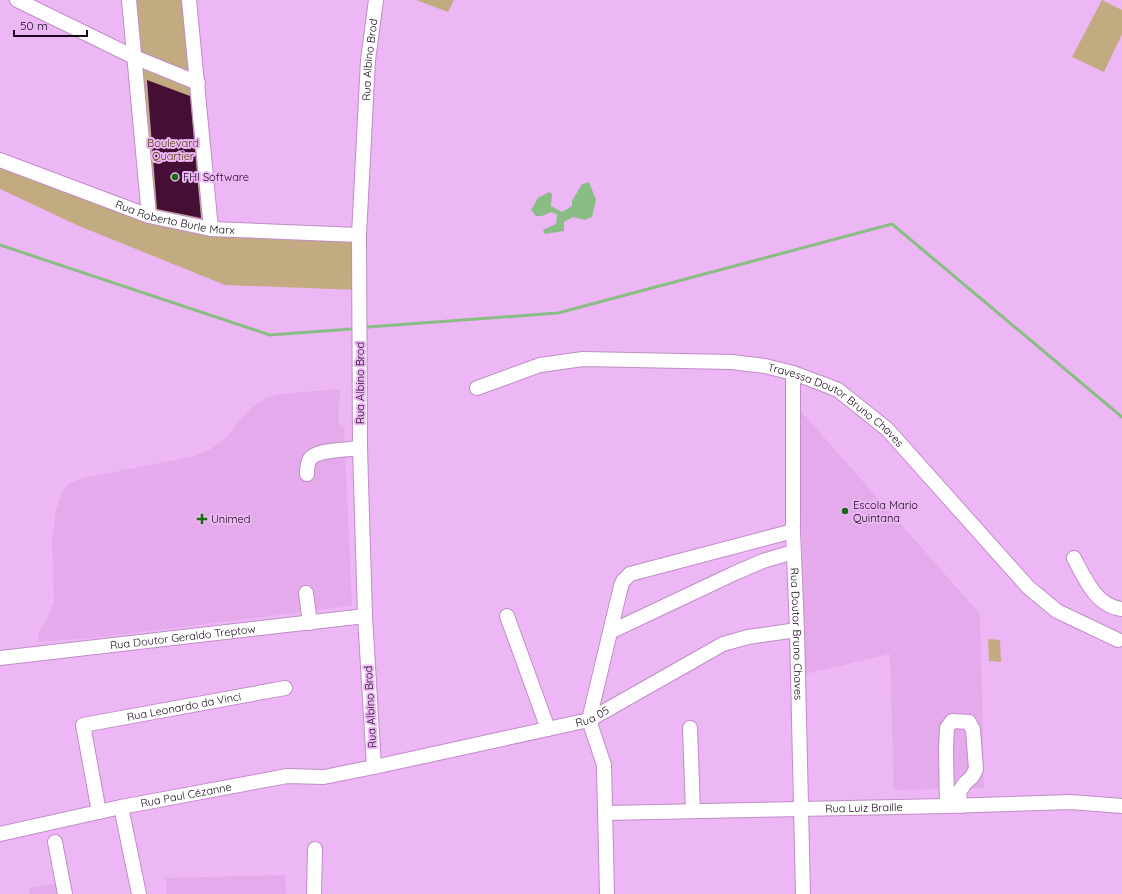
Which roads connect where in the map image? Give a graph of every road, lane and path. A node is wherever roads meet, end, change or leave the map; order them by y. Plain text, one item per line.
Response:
1 (17, 0) edge
2 (129, 0) edge
3 (189, 0) edge
4 (376, 0) edge
5 (134, 57) junction
6 (198, 82) junction
7 (0, 160) edge
8 (149, 216) junction
9 (211, 229) junction
10 (359, 235) junction
11 (793, 373) junction
12 (477, 388) dead end
13 (360, 448) junction
14 (307, 474) dead end
15 (793, 531) junction
16 (793, 552) junction
17 (1074, 558) dead end
18 (306, 593) dead end
19 (1122, 609) edge
20 (365, 616) junction
21 (507, 616) dead end
22 (310, 623) junction
23 (797, 630) junction
24 (610, 632) junction
25 (1118, 640) dead end
26 (0, 658) edge
27 (285, 688) dead end
28 (589, 720) junction
29 (690, 728) dead end
30 (548, 729) junction
31 (374, 767) junction
32 (953, 806) junction
33 (1122, 806) edge
34 (121, 807) junction
35 (802, 808) junction
36 (693, 811) junction
37 (99, 812) junction
38 (606, 813) junction
39 (0, 834) edge
40 (55, 842) dead end
41 (315, 850) dead end
42 (65, 894) edge
43 (139, 894) edge
44 (314, 894) edge
45 (607, 894) edge
46 (803, 894) edge

1 - 5 street
2 - 5 street
3 - 6 street
4 - 10 street, Rua Albino Brod
5 - 6 street
5 - 8 street
6 - 9 street
7 - 8 street, Rua Roberto Burle Marx
8 - 9 street, Rua Roberto Burle Marx
9 - 10 street, Rua Roberto Burle Marx
10 - 13 street, Rua Albino Brod
11 - 12 street, Travessa Doutor Bruno Chaves
11 - 15 street, Rua Doutor Bruno Chaves
11 - 25 street, Travessa Doutor Bruno Chaves
13 - 14 street
13 - 20 street, Rua Albino Brod
15 - 16 street, Rua Doutor Bruno Chaves
15 - 24 street
16 - 23 street, Rua Doutor Bruno Chaves
16 - 24 street
17 - 19 street
18 - 22 street
20 - 22 street, Rua Doutor Geraldo Treptow
20 - 31 street, Rua Albino Brod
21 - 30 street
22 - 26 street, Rua Doutor Geraldo Treptow
23 - 28 street, Rua 05
23 - 35 street, Rua Doutor Bruno Chaves
24 - 28 street
27 - 37 street, Rua Leonardo da Vinci
28 - 30 street, Rua 05
28 - 38 street
29 - 36 street
30 - 31 street, Rua 05
31 - 34 street, Rua Paul Cézanne
32 - 32 street
32 - 33 street, Rua Luiz Braille
32 - 35 street, Rua Luiz Braille
34 - 37 street, Rua Paul Cézanne
34 - 43 street
35 - 36 street, Rua Luiz Braille
35 - 46 street, Rua Doutor Bruno Chaves
36 - 38 street, Rua Luiz Braille
37 - 39 street, Rua Paul Cézanne
38 - 45 street
40 - 42 street
41 - 44 street

